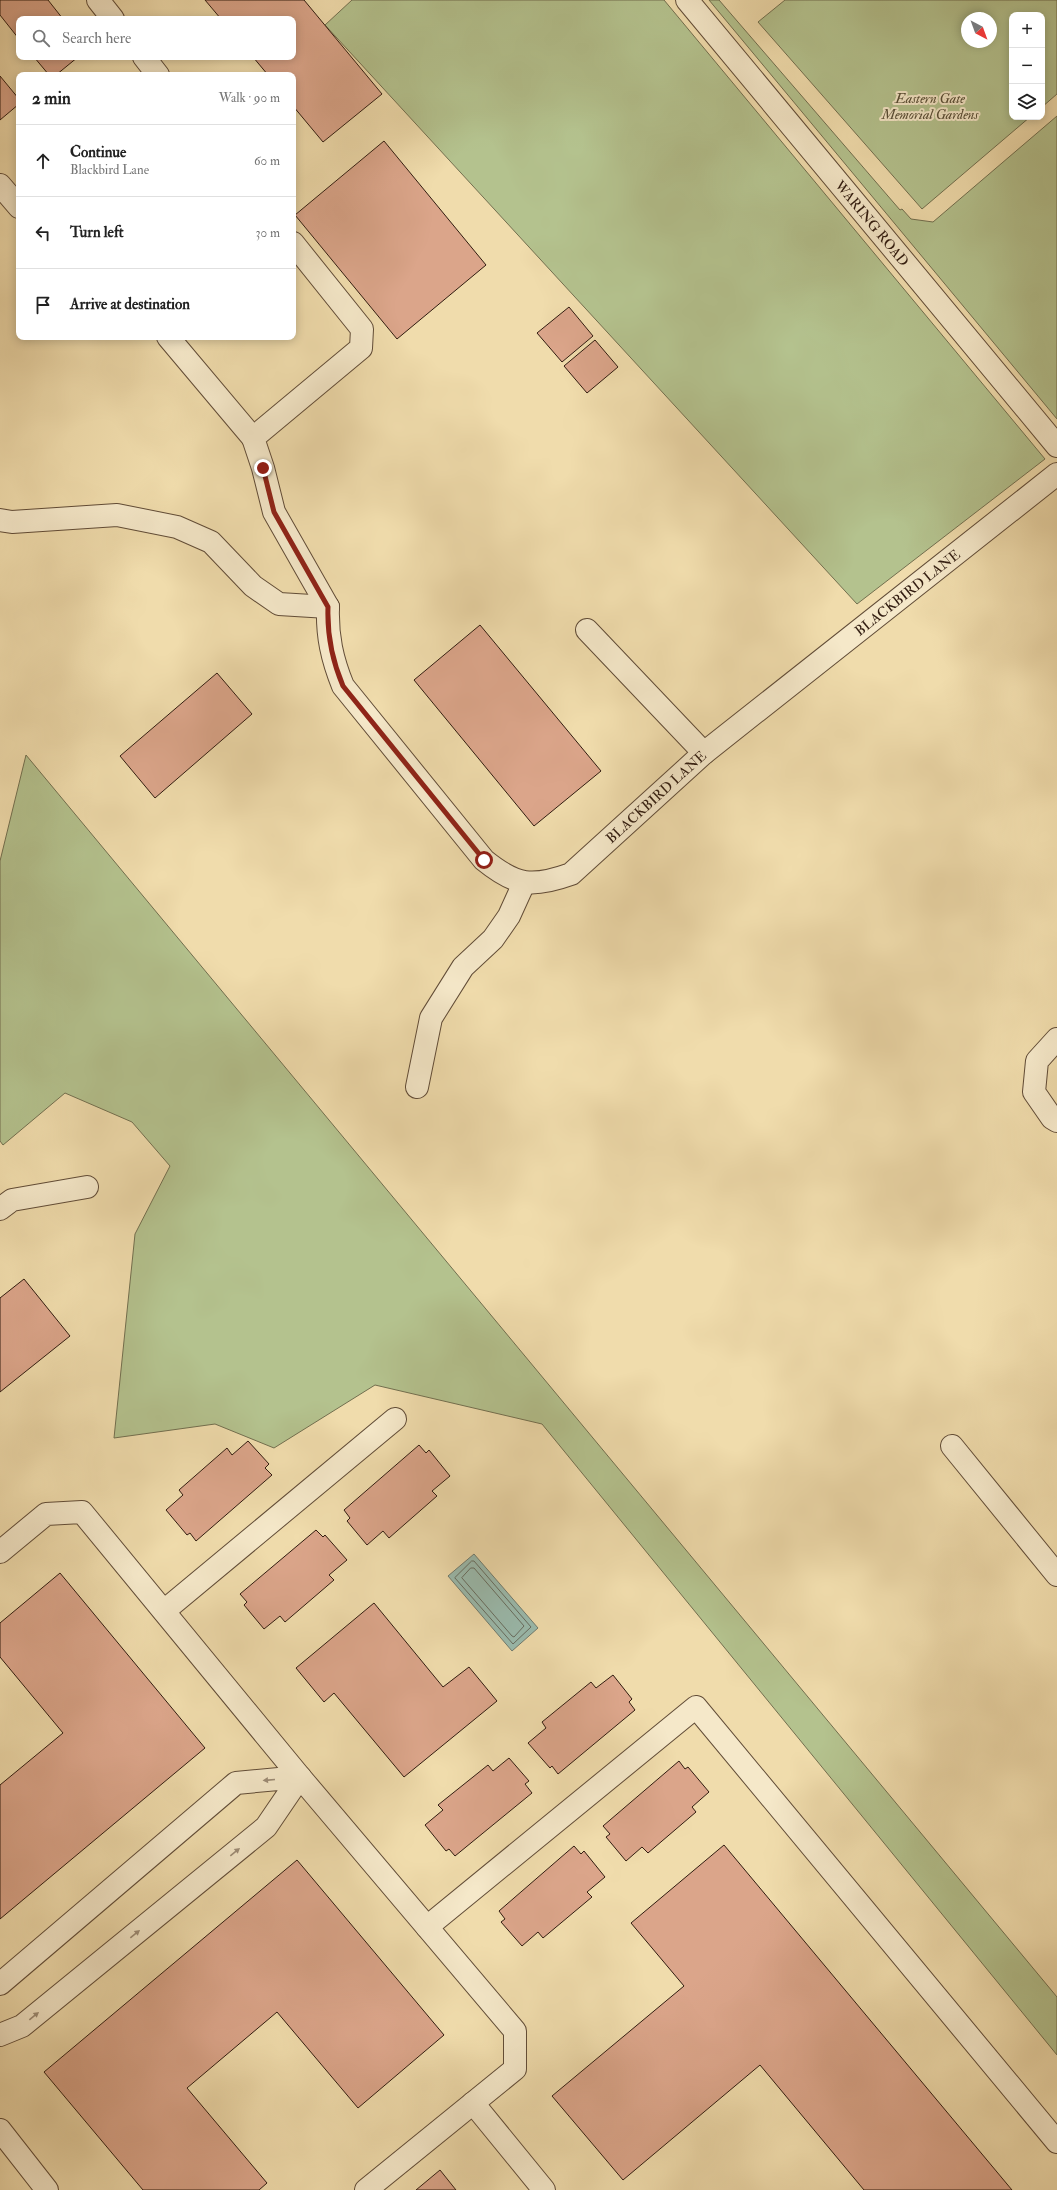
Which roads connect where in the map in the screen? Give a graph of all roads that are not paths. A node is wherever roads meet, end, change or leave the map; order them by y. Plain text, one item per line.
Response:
1 (98, 0) edge
2 (687, 0) edge
3 (111, 16) edge
4 (146, 60) edge
5 (156, 72) edge
6 (0, 185) edge
7 (16, 204) edge
8 (296, 247) edge
9 (171, 340) edge
10 (253, 438) junction
11 (1057, 446) edge
12 (1057, 474) edge
13 (0, 520) edge
14 (328, 607) junction
15 (586, 630) dead end
16 (704, 752) junction
17 (524, 883) junction
18 (1057, 1038) edge
19 (417, 1087) dead end
20 (1057, 1121) edge
21 (87, 1187) dead end
22 (0, 1209) edge
23 (396, 1419) dead end
24 (952, 1446) dead end
25 (0, 1552) edge
26 (1057, 1575) edge
27 (164, 1611) junction
28 (300, 1777) junction
29 (427, 1927) junction
30 (0, 1984) edge
31 (0, 2035) edge
32 (473, 2103) junction
33 (0, 2130) edge
34 (1057, 2142) edge
35 (47, 2190) edge
36 (366, 2190) edge
37 (544, 2190) edge

1 - 3 street
2 - 11 street, WARING ROAD
4 - 5 street
6 - 7 street
8 - 10 street
9 - 10 street
10 - 14 street
12 - 16 street, BLACKBIRD LANE
13 - 14 street
14 - 17 street, BLACKBIRD LANE
15 - 16 street
16 - 17 street, BLACKBIRD LANE
17 - 19 street
18 - 20 street
21 - 22 street
23 - 27 street
24 - 26 street
25 - 27 street
27 - 28 street
28 - 29 street
28 -> 30 street
31 -> 28 street
29 - 32 street
29 - 34 street
32 - 36 street
32 - 37 street
33 - 35 street

